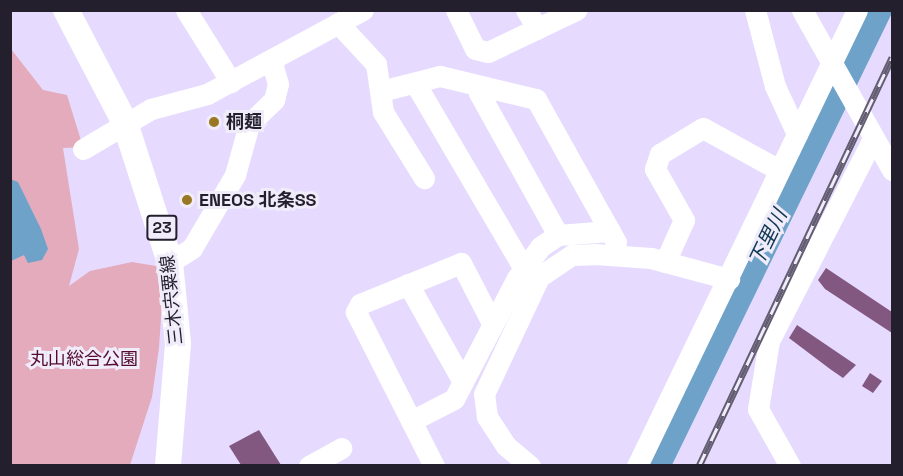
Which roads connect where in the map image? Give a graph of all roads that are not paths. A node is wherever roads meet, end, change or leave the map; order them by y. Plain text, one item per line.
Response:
1 (66, 10) edge
2 (186, 10) edge
3 (363, 10) edge
4 (456, 10) edge
5 (526, 10) edge
6 (576, 10) edge
7 (755, 10) edge
8 (802, 10) edge
9 (857, 10) edge
10 (338, 23) junction
11 (538, 29) junction
12 (271, 60) junction
13 (831, 66) junction
14 (231, 81) junction
15 (415, 83) junction
16 (480, 86) junction
17 (381, 91) junction
18 (124, 123) junction
19 (797, 134) junction
20 (874, 137) junction
21 (83, 149) dead end
22 (779, 170) junction
23 (892, 170) edge
24 (424, 178) dead end
25 (558, 236) junction
26 (170, 262) junction
27 (665, 262) junction
28 (524, 269) junction
29 (729, 279) junction
30 (408, 284) junction
31 (492, 322) junction
32 (463, 382) junction
33 (411, 421) junction
34 (341, 448) dead end
35 (168, 465) edge
36 (309, 465) edge
37 (434, 465) edge
38 (530, 465) edge
39 (637, 465) edge
40 (790, 465) edge

1 - 18 main road, 三木宍粟線 / 23
2 - 14 street
3 - 10 street
4 - 11 street
5 - 11 street
6 - 11 street
7 - 19 street
8 - 13 street
9 - 13 street
10 - 12 street
10 - 17 street
12 - 14 street
12 - 26 street
13 - 19 street
13 - 20 street
14 - 18 street
15 - 16 street
15 - 17 street
15 - 28 street
16 - 25 street
16 - 25 street
17 - 24 street
18 - 21 street
18 - 26 main road, 三木宍粟線 / 23
19 - 22 street
20 - 23 street
20 - 40 street
22 - 27 street
22 - 29 street
25 - 28 street
26 - 35 main road, 三木宍粟線 / 23
27 - 29 street
27 - 38 street
28 - 31 street
29 - 39 street
30 - 31 street
30 - 32 street
30 - 33 street
31 - 32 street
32 - 33 street
33 - 37 street
34 - 36 street

